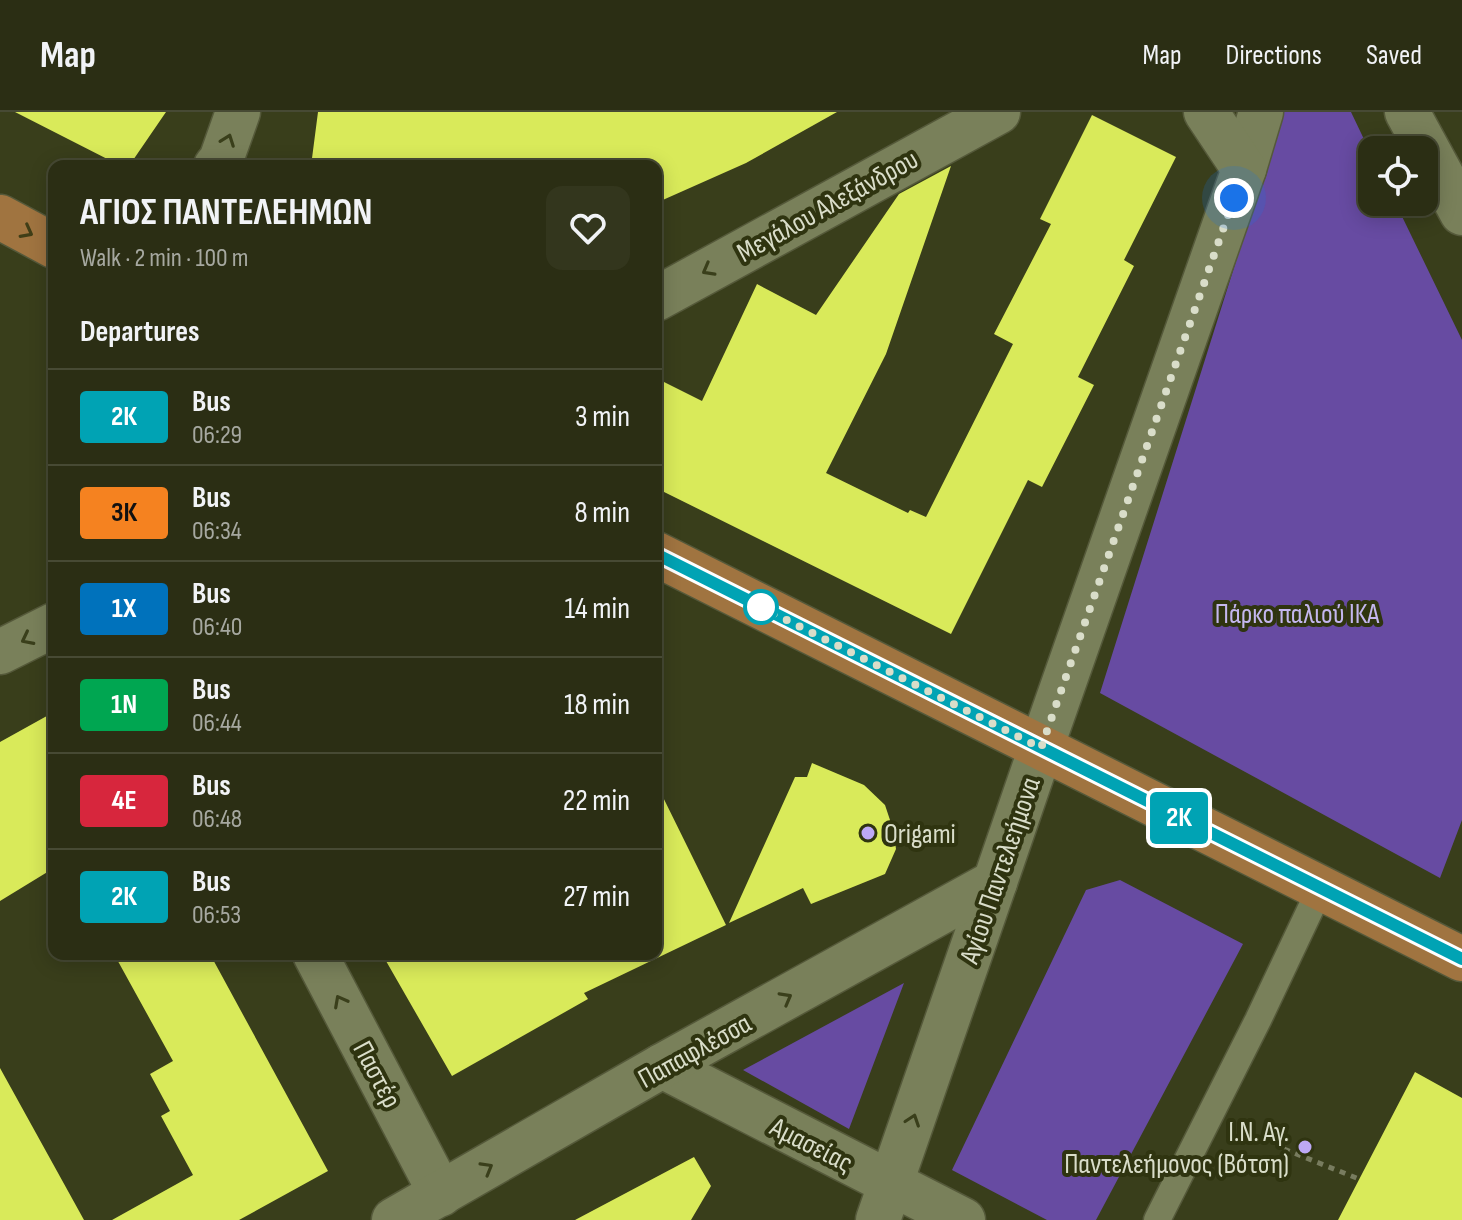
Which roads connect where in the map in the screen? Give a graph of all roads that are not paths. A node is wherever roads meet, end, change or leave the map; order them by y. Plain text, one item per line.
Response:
1 (238, 112) edge
2 (998, 112) edge
3 (1206, 112) edge
4 (1261, 112) edge
5 (1407, 112) edge
6 (221, 160) edge
7 (1244, 169) junction
8 (1462, 213) edge
9 (0, 217) edge
10 (48, 243) edge
11 (662, 296) edge
12 (662, 557) edge
13 (48, 628) edge
14 (0, 652) edge
15 (1041, 748) junction
16 (995, 882) junction
17 (1320, 889) junction
18 (1462, 959) edge
19 (318, 960) edge
20 (662, 1066) junction
21 (441, 1194) junction
22 (884, 1202) edge
23 (394, 1220) edge
24 (963, 1220) edge
25 (1157, 1220) edge

6 -> 1 street
2 -> 11 street, Μεγάλου Αλεξάνδρου
3 - 7 street
4 - 7 street, Αγίου Παντελεήμονα
5 - 8 street
7 - 15 street, Αγίου Παντελεήμονα
9 -> 10 main road
12 - 15 main road
13 -> 14 street
15 - 16 street, Αγίου Παντελεήμονα
15 - 17 main road
20 -> 16 street, Παπαφλέσσα
22 -> 16 street, Αγίου Παντελεήμονα
17 - 18 main road
17 - 25 lane
21 -> 19 street, Παστέρ
21 -> 20 street, Παπαφλέσσα
20 - 22 street, Αμασείας
21 - 23 street, Παπαφλέσσα
22 - 24 street, Αμασείας

